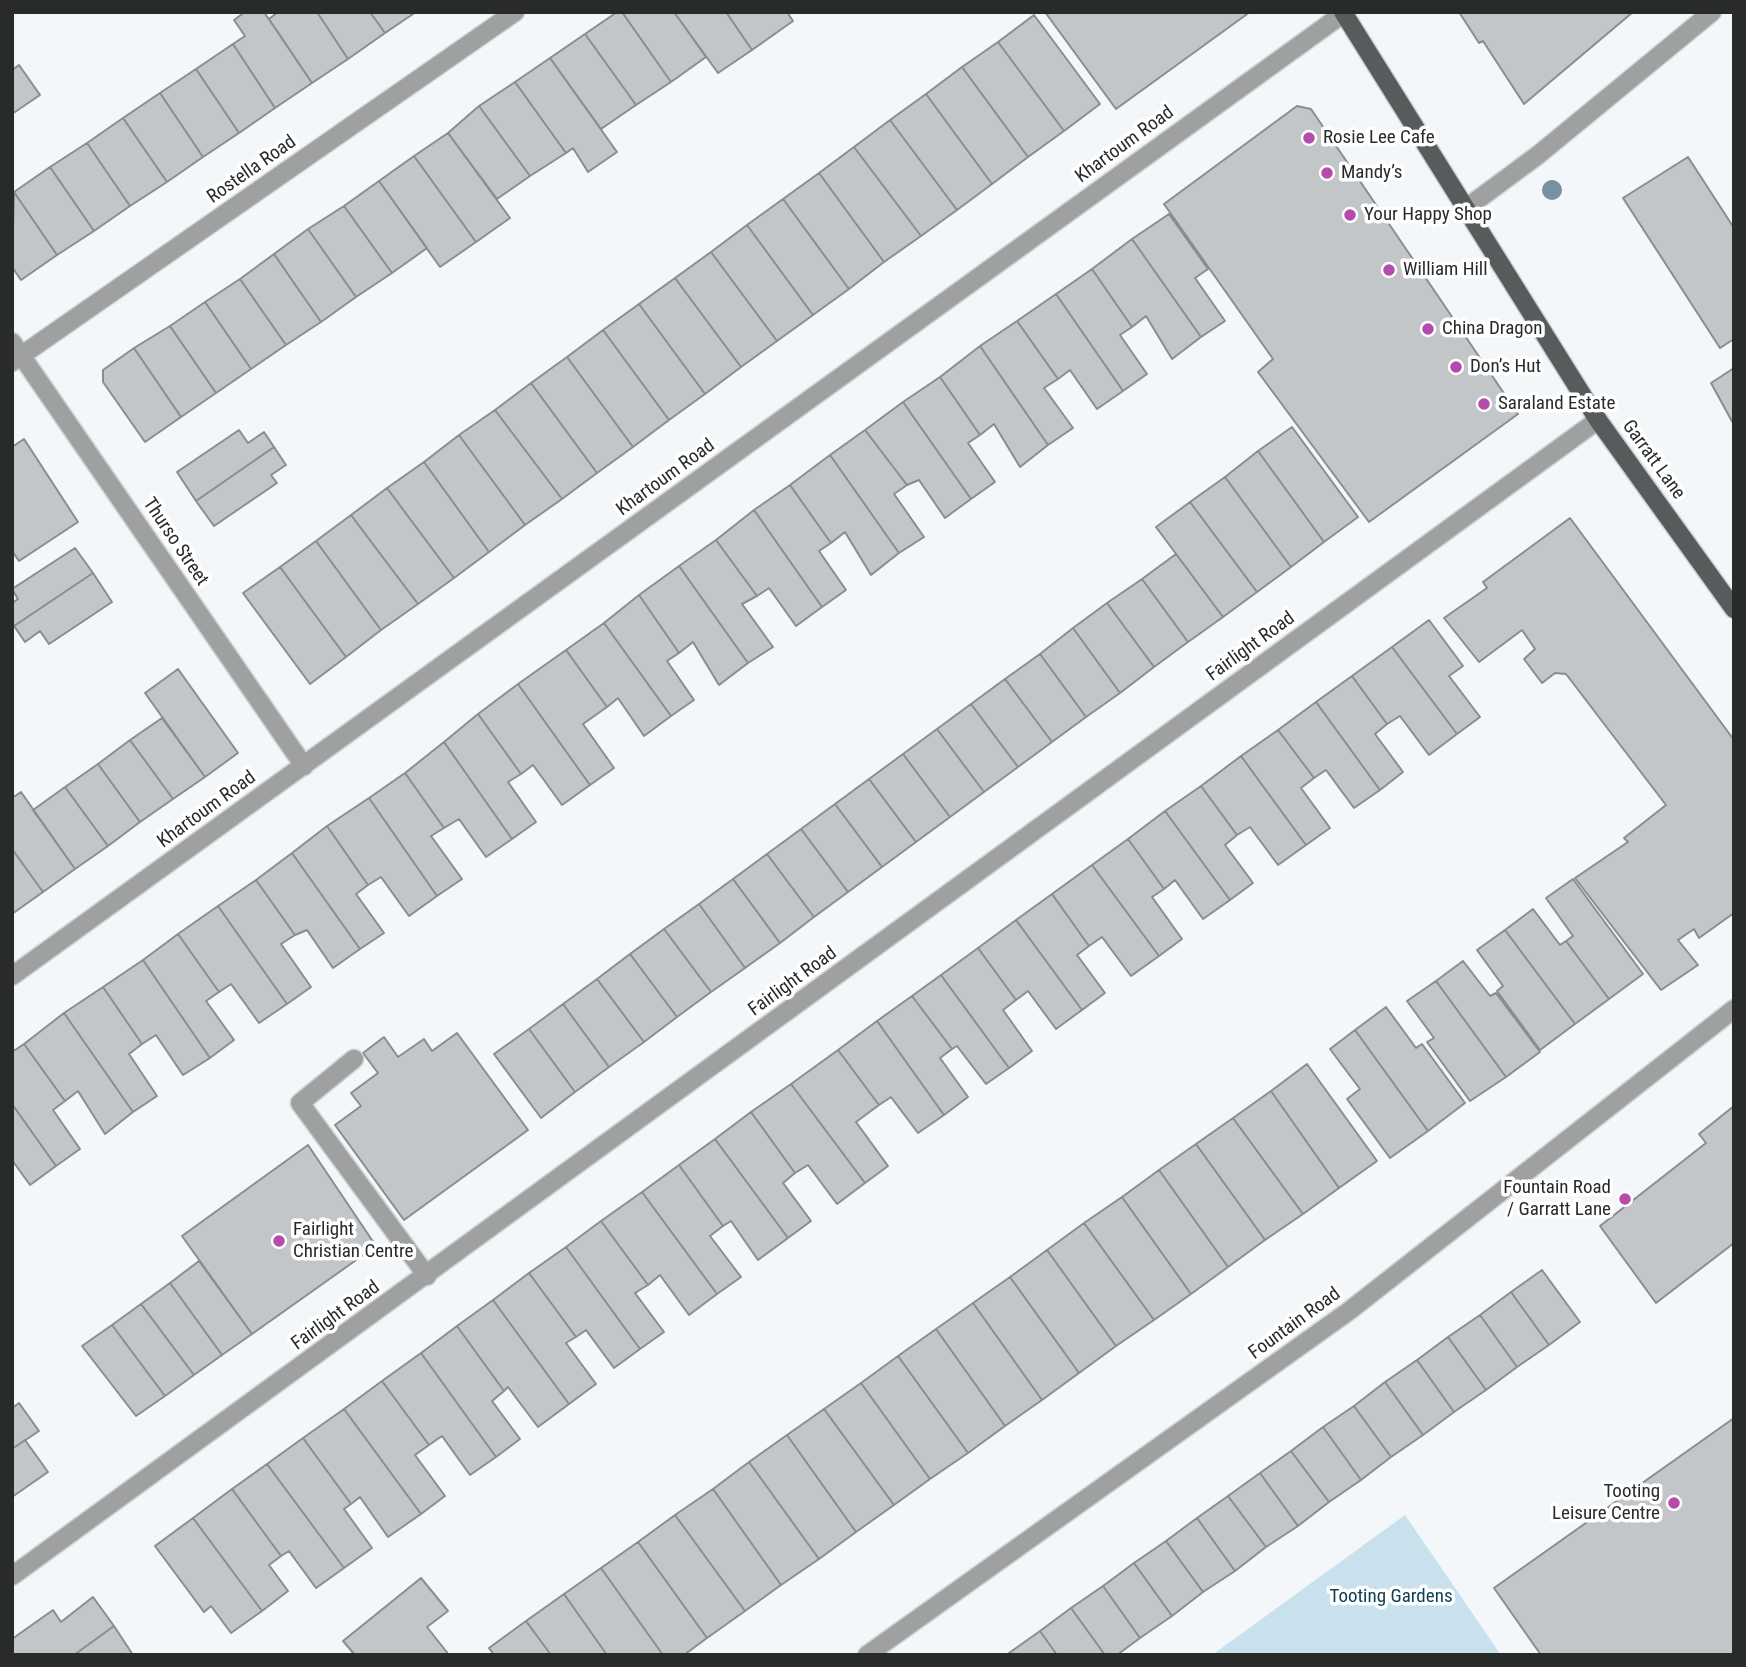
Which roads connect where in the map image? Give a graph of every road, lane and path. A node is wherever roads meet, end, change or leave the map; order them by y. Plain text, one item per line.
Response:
1 (515, 12) edge
2 (1712, 12) edge
3 (1343, 13) edge
4 (1465, 209) junction
5 (15, 353) edge
6 (1598, 420) junction
7 (1734, 609) edge
8 (304, 766) junction
9 (12, 976) edge
10 (1734, 1009) edge
11 (354, 1059) dead end
12 (427, 1276) junction
13 (12, 1576) edge
14 (867, 1655) edge

1 - 5 street, Rostella Road
2 - 4 street
3 - 4 main road, Garratt Lane
3 - 8 street, Khartoum Road
4 - 6 main road, Garratt Lane
5 - 8 street, Thurso Street
6 - 7 main road, Garratt Lane
6 - 12 street, Fairlight Road
8 - 9 street, Khartoum Road
10 - 14 street, Fountain Road
11 - 12 street
12 - 13 street, Fairlight Road

